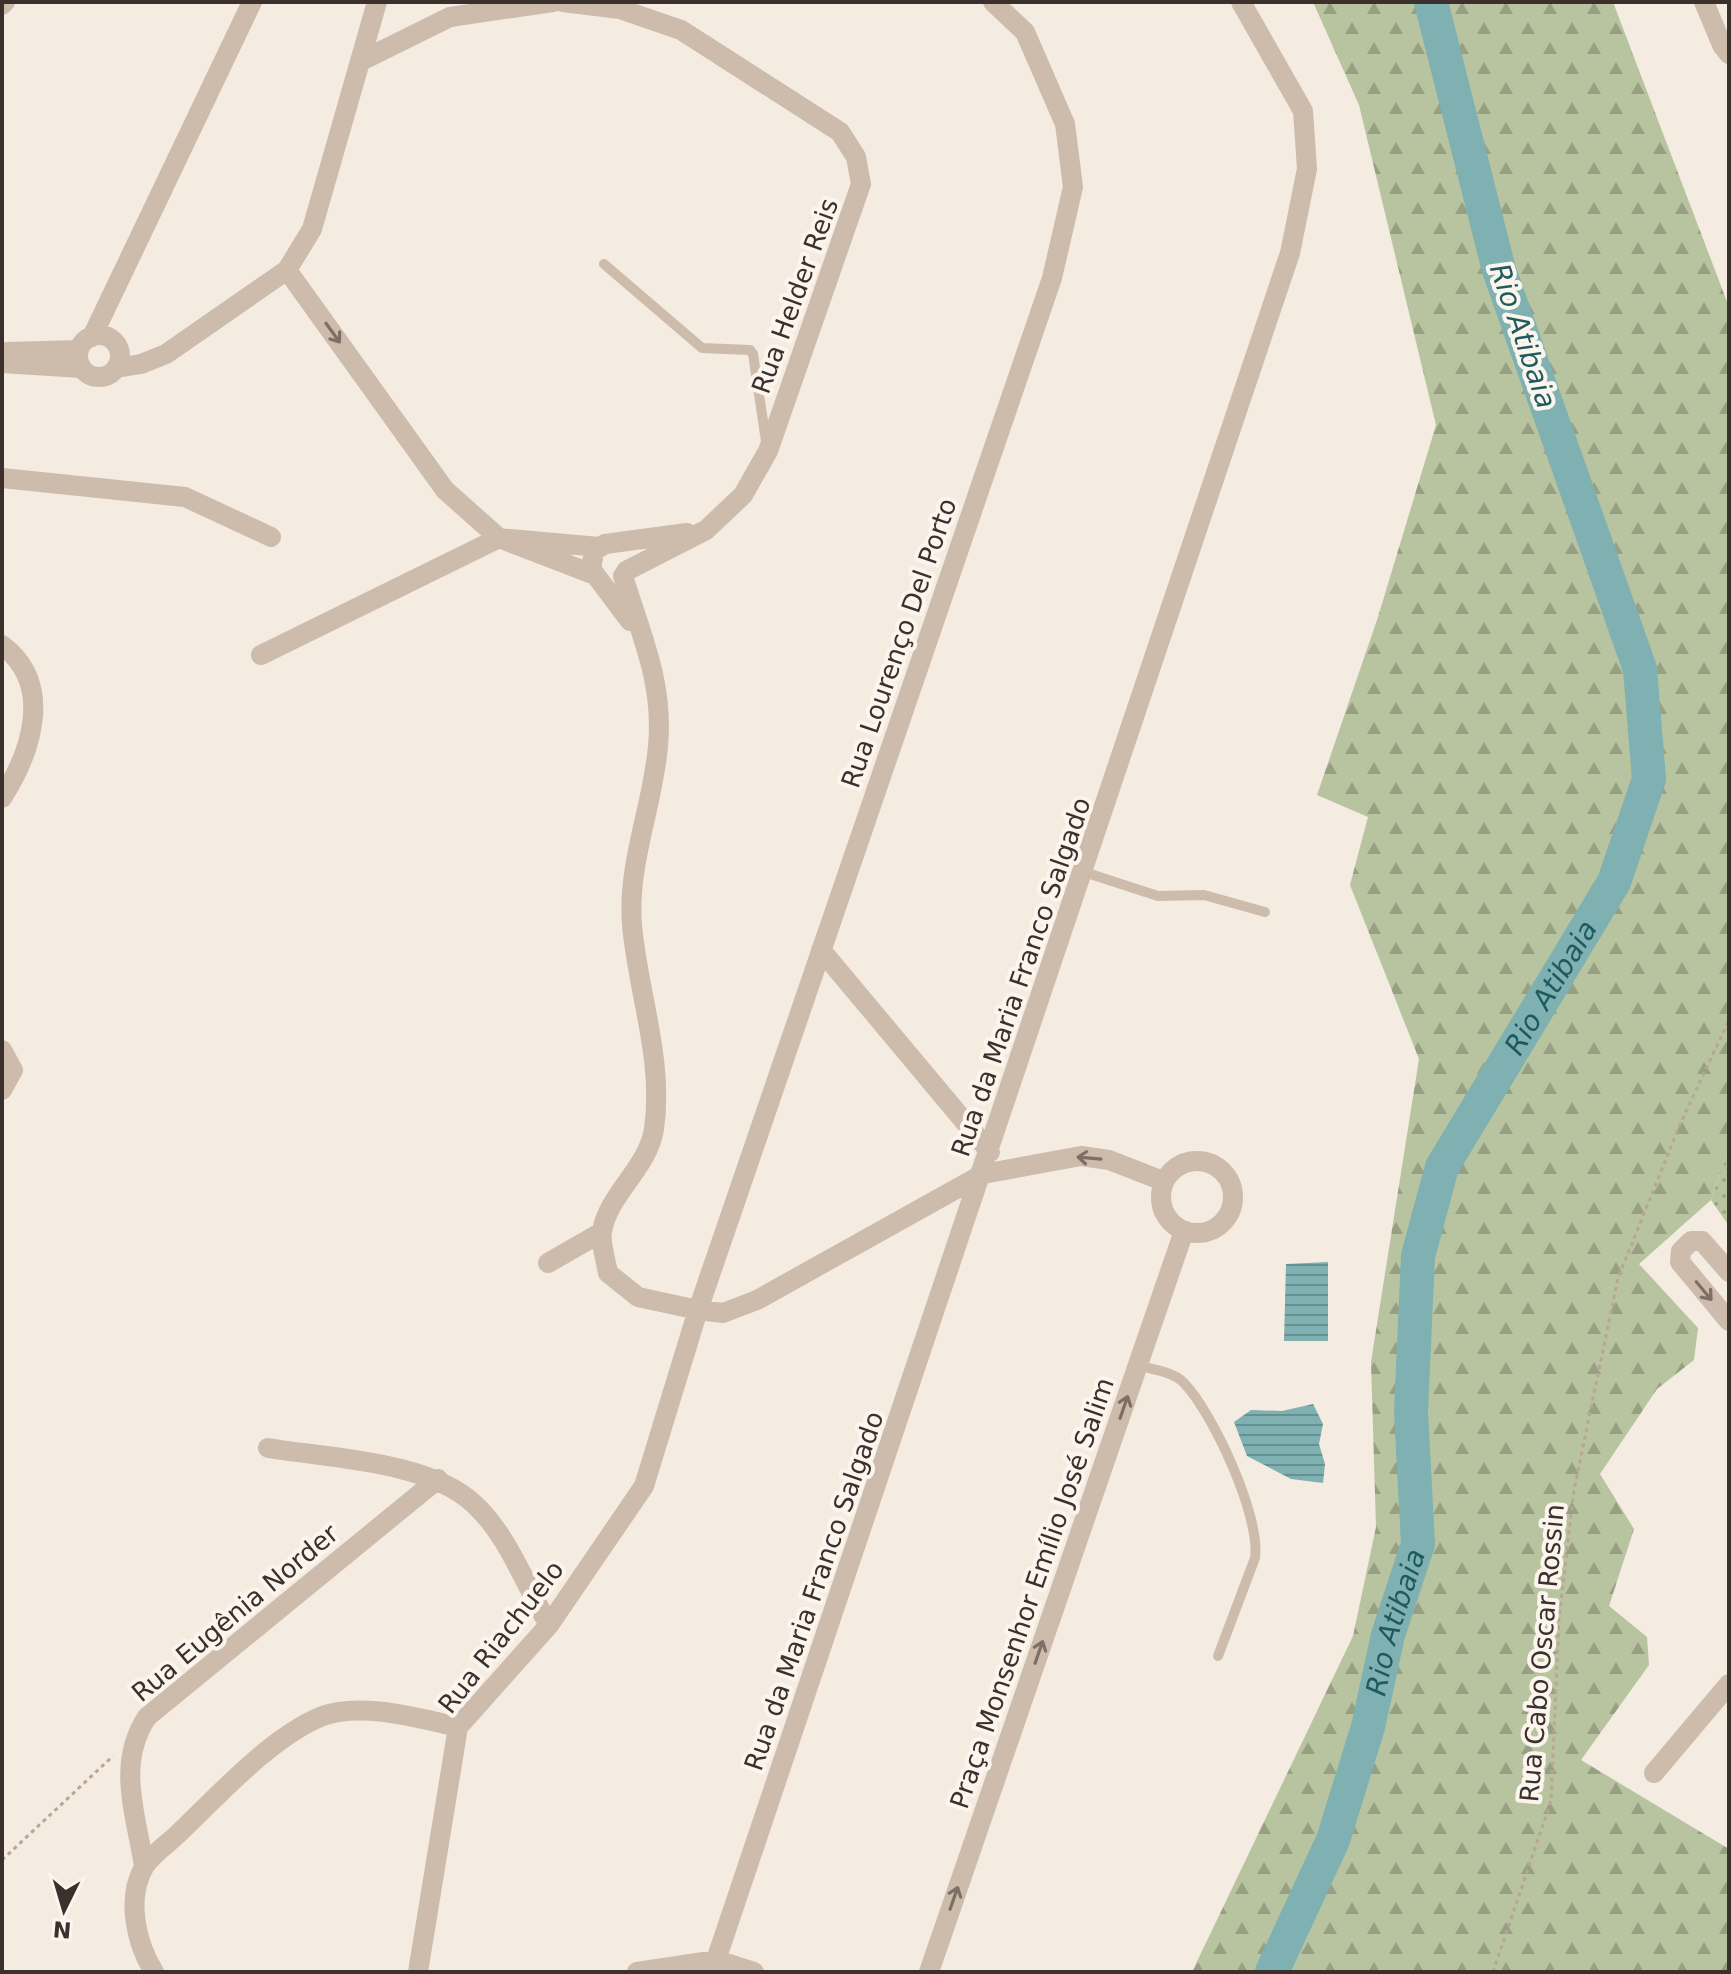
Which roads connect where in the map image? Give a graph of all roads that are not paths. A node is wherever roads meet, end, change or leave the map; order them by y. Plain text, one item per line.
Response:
1 (252, 2) edge
2 (377, 2) edge
3 (553, 2) edge
4 (563, 2) edge
5 (993, 2) edge
6 (1241, 2) edge
7 (1704, 2) edge
8 (1729, 54) edge
9 (361, 61) junction
10 (604, 264) dead end
11 (287, 270) junction
12 (2, 352) edge
13 (100, 352) junction
14 (2, 363) edge
15 (768, 451) junction
16 (2, 478) edge
17 (706, 530) junction
18 (271, 537) dead end
19 (499, 538) junction
20 (608, 546) junction
21 (624, 574) junction
22 (597, 577) junction
23 (641, 635) junction
24 (2, 645) edge
25 (261, 655) dead end
26 (2, 798) edge
27 (1084, 872) junction
28 (1265, 912) dead end
29 (821, 950) junction
30 (2, 1050) edge
31 (2, 1090) edge
32 (990, 1152) junction
33 (983, 1174) junction
34 (1163, 1181) junction
35 (1184, 1231) junction
36 (602, 1232) junction
37 (548, 1263) dead end
38 (1729, 1272) edge
39 (698, 1310) junction
40 (1729, 1321) edge
41 (1138, 1366) junction
42 (268, 1448) dead end
43 (438, 1479) junction
44 (549, 1625) junction
45 (1218, 1656) dead end
46 (1729, 1684) edge
47 (458, 1727) junction
48 (1654, 1773) dead end
49 (144, 1866) junction
50 (714, 1966) edge
51 (154, 1972) edge
52 (418, 1972) edge
53 (637, 1972) edge
54 (754, 1972) edge
55 (929, 1972) edge

1 - 13 street
2 - 9 street
3 - 9 street
4 - 15 street, Rua Helder Reis
5 - 29 street, Rua Lourenço Del Porto
6 - 27 street, Rua da Maria Franco Salgado
7 - 8 street
9 - 11 street
10 - 15 lane
11 - 13 street
11 -> 19 street
12 - 13 street
13 - 14 street
15 - 17 street, Rua Helder Reis
16 - 18 street
17 - 20 street
17 - 21 street, Rua Helder Reis
19 - 20 street
19 - 22 street
19 - 25 street
20 - 21 street
20 - 22 street
21 - 22 street
21 - 23 street
22 - 23 street
23 - 36 street
24 - 26 street
27 - 28 lane
27 - 32 street, Rua da Maria Franco Salgado
29 - 32 street
29 - 39 street, Rua Lourenço Del Porto
30 - 31 street
32 - 33 street, Rua da Maria Franco Salgado
34 -> 33 street
33 - 39 street
33 - 50 street, Rua da Maria Franco Salgado
34 - 35 street
34 - 35 street
35 - 41 street, Praça Monsenhor Emílio José Salim
36 - 37 street
36 - 39 street
38 -> 40 street
39 - 44 street, Rua Riachuelo
41 - 45 lane
55 -> 41 street, Praça Monsenhor Emílio José Salim
42 - 43 street
43 - 44 street
43 - 49 street, Rua Eugênia Norder
44 - 47 street, Rua Riachuelo
46 - 48 street
47 - 49 street
47 - 52 street, Rua Riachuelo
49 - 51 street
50 - 53 street
50 - 54 street

